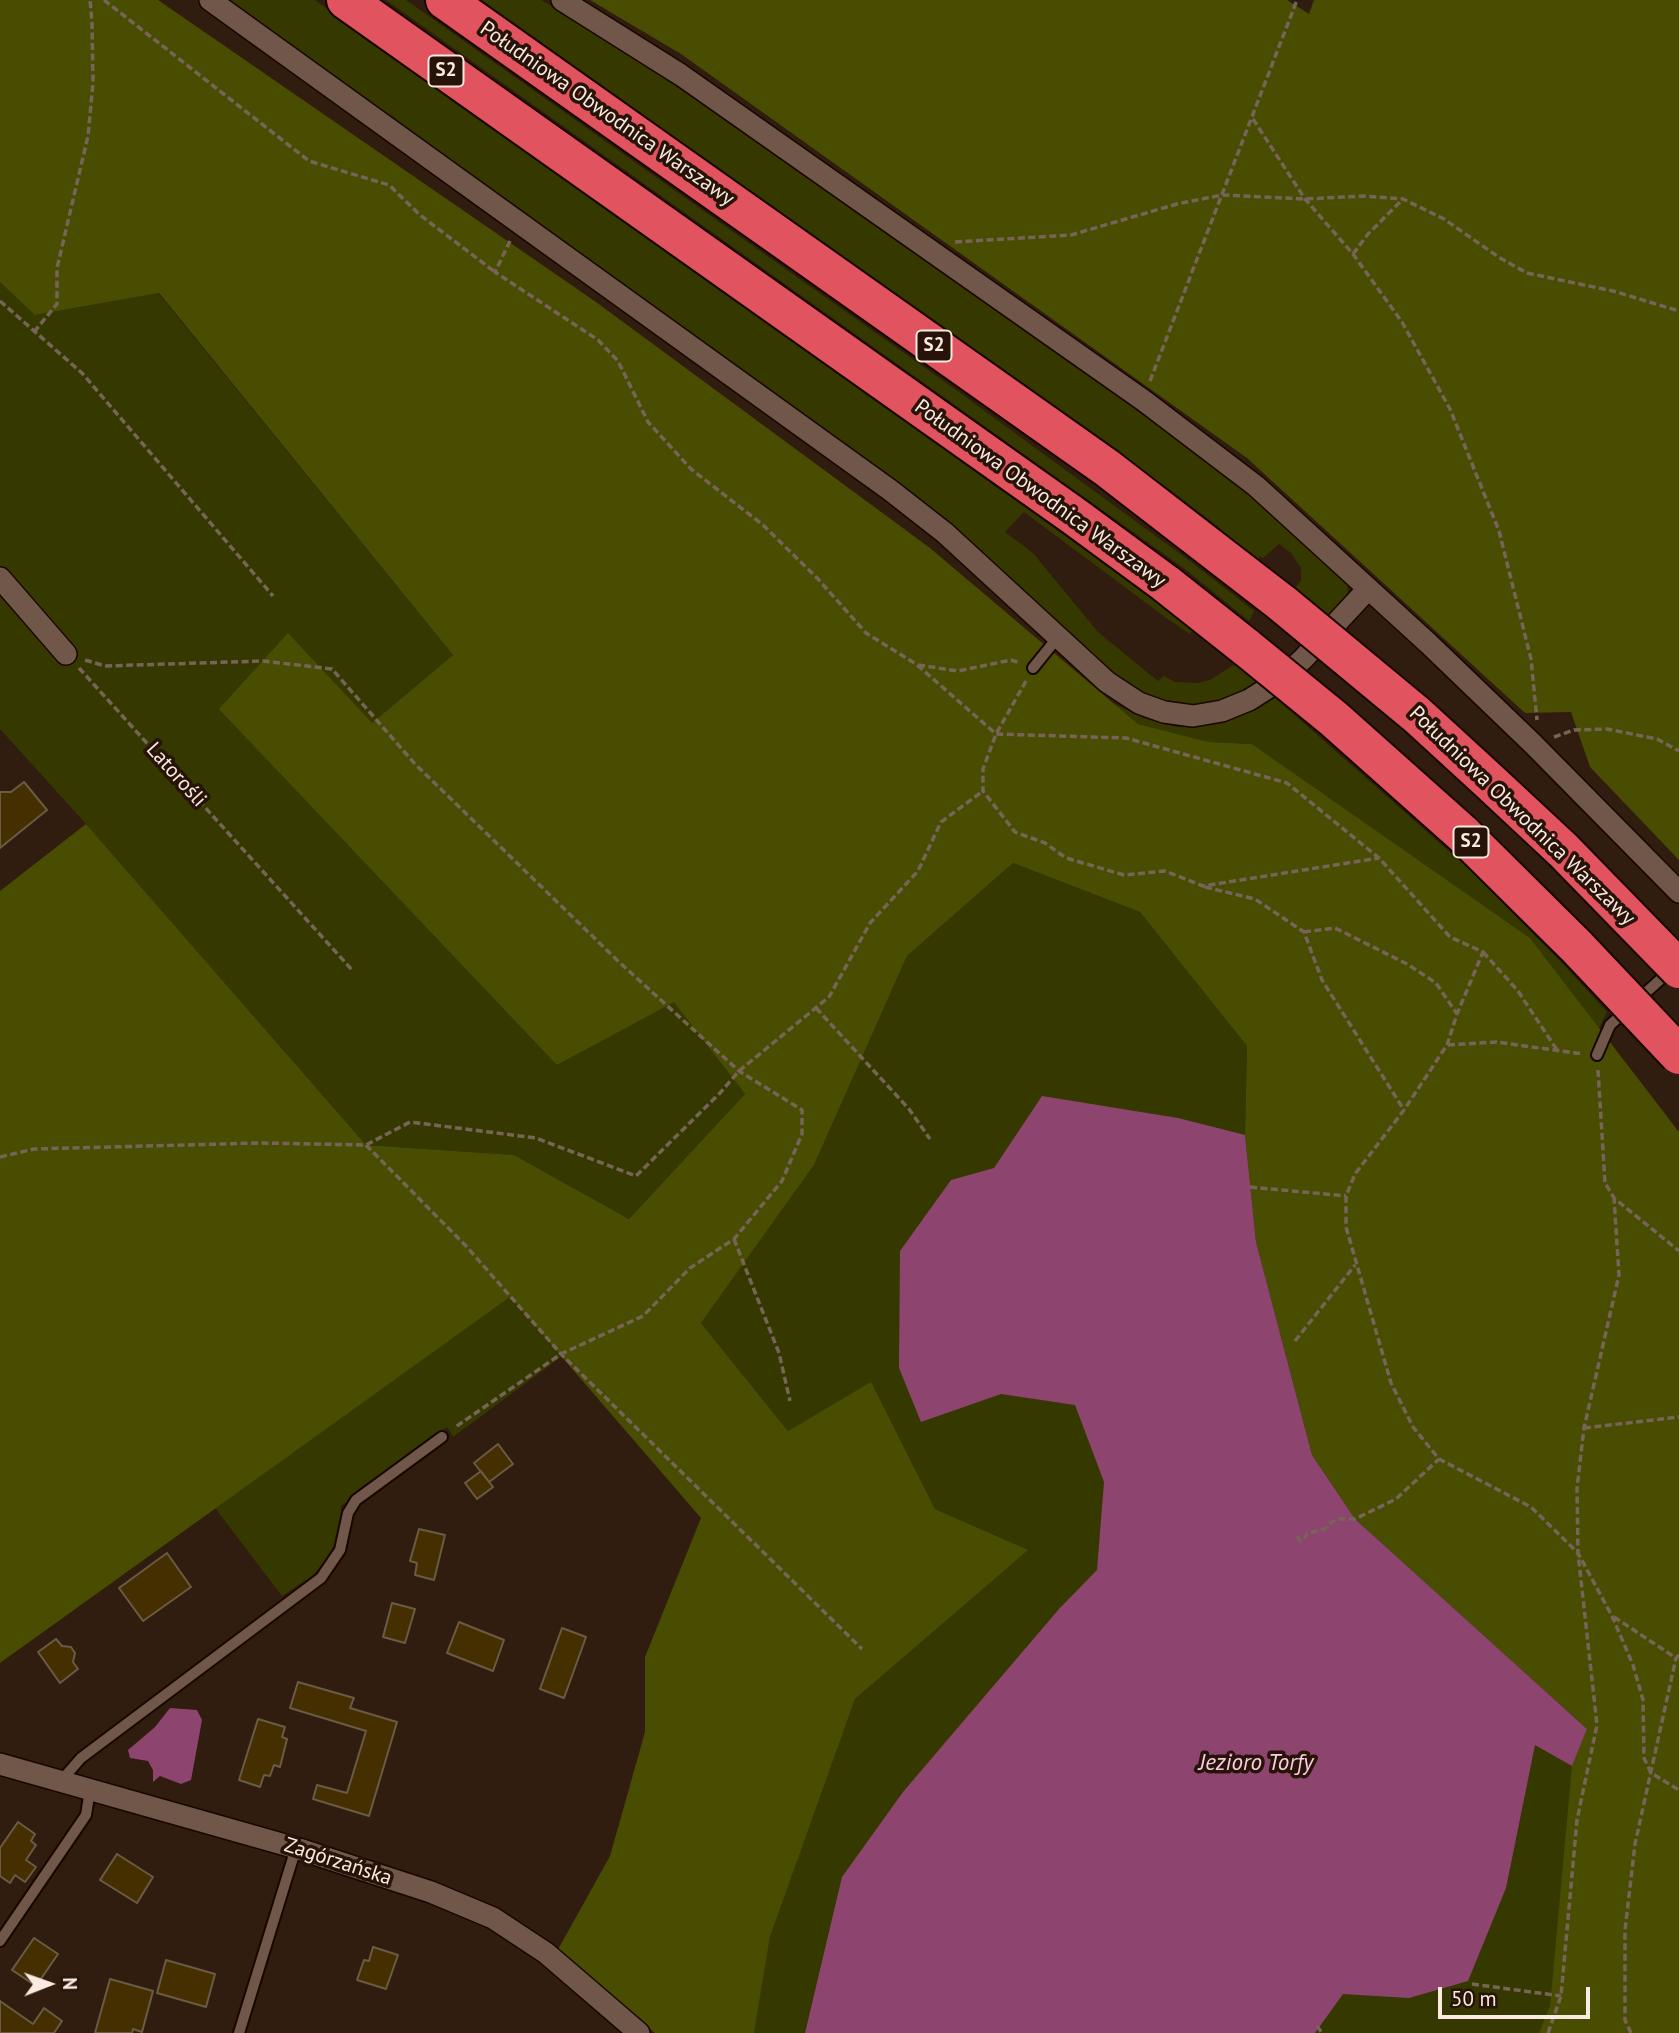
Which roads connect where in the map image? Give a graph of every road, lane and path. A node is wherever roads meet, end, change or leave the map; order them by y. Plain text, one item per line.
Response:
1 (90, 0) edge
2 (104, 0) edge
3 (210, 0) edge
4 (346, 0) edge
5 (445, 0) edge
6 (562, 0) edge
7 (1297, 0) edge
8 (1253, 119) junction
9 (1222, 195) junction
10 (1305, 199) junction
11 (1403, 199) junction
12 (518, 222) junction
13 (931, 251) junction
14 (1353, 254) junction
15 (495, 272) junction
16 (0, 301) edge
17 (1679, 311) edge
18 (34, 332) junction
19 (1143, 400) junction
20 (0, 578) edge
21 (1368, 589) junction
22 (274, 596) dead end
23 (1058, 637) junction
24 (66, 654) junction
25 (916, 664) junction
26 (1033, 668) junction
27 (996, 734) junction
28 (1533, 744) junction
29 (1679, 751) edge
30 (983, 791) junction
31 (1379, 858) junction
32 (1203, 886) junction
33 (1679, 892) edge
34 (1304, 932) junction
35 (1483, 952) junction
36 (1679, 962) edge
37 (1679, 969) edge
38 (353, 971) dead end
39 (816, 1008) junction
40 (1457, 1014) junction
41 (1447, 1045) junction
42 (1557, 1050) junction
43 (1597, 1055) junction
44 (1679, 1055) edge
45 (739, 1071) junction
46 (1404, 1110) junction
47 (930, 1139) dead end
48 (366, 1145) junction
49 (0, 1157) edge
50 (1250, 1186) dead end
51 (1346, 1196) junction
52 (1614, 1198) junction
53 (734, 1239) junction
54 (1679, 1251) edge
55 (1356, 1265) junction
56 (1295, 1340) dead end
57 (561, 1354) junction
58 (790, 1401) dead end
59 (1679, 1418) edge
60 (1584, 1428) junction
61 (442, 1437) joint
62 (1439, 1460) junction
63 (1297, 1536) dead end
64 (1578, 1553) junction
65 (1612, 1616) junction
66 (862, 1649) dead end
67 (1678, 1657) edge
68 (0, 1764) edge
69 (1651, 1773) junction
70 (60, 1782) junction
71 (90, 1790) junction
72 (1679, 1790) edge
73 (296, 1848) junction
74 (0, 1941) edge
75 (1472, 1984) dead end
76 (1561, 1996) junction
77 (1317, 2026) dead end
78 (239, 2033) edge
79 (639, 2033) edge
80 (1322, 2033) edge
81 (1548, 2033) edge
82 (1631, 2033) edge

1 - 18 path
2 - 15 path
3 - 12 street
4 - 44 highway, Południowa Obwodnica Warszawy / S2, bridge
5 - 37 highway, Południowa Obwodnica Warszawy / S2, bridge
6 - 13 street
7 - 8 path
8 - 9 path
8 - 10 path
9 - 10 path
9 - 13 path
9 - 19 path
10 - 11 path
10 - 14 path
11 - 14 path
11 - 17 path
12 - 15 path
12 - 23 street
13 - 19 street
14 - 28 path
15 - 25 path
16 - 18 path
18 - 22 path
19 - 21 street
20 - 24 street
21 - 23 street
21 - 28 street
23 - 26 lane
24 - 38 path, Latorośli
24 - 45 path
25 - 26 path
25 - 27 path
26 - 27 path
27 - 30 path
27 - 31 path
28 - 29 path
28 - 33 street
30 - 32 path
30 - 39 path
31 - 32 path
31 - 35 path
32 - 34 path
34 - 40 path
34 - 46 path
35 - 40 path
35 - 42 path
36 - 43 lane
39 - 45 path
39 - 47 path
40 - 41 path
41 - 42 path
41 - 46 path
42 - 43 path
43 - 52 path
45 - 48 path
45 - 53 path
46 - 51 path
48 - 49 path
48 - 57 path
50 - 51 path
51 - 55 path
52 - 54 path
52 - 60 path
53 - 57 path
53 - 58 path
55 - 56 path
55 - 62 path
57 - 61 path
57 - 66 path
59 - 60 path
60 - 64 path
61 - 70 lane
62 - 63 path
62 - 64 path
64 - 65 path
64 - 76 path
65 - 67 path
65 - 69 path
67 - 69 path
68 - 70 street, Zagórzańska
69 - 72 path
69 - 82 path
70 - 71 street, Zagórzańska
71 - 73 street, Zagórzańska
71 - 74 lane
73 - 78 lane
73 - 79 street, Zagórzańska
75 - 76 path
76 - 81 path
77 - 80 path

